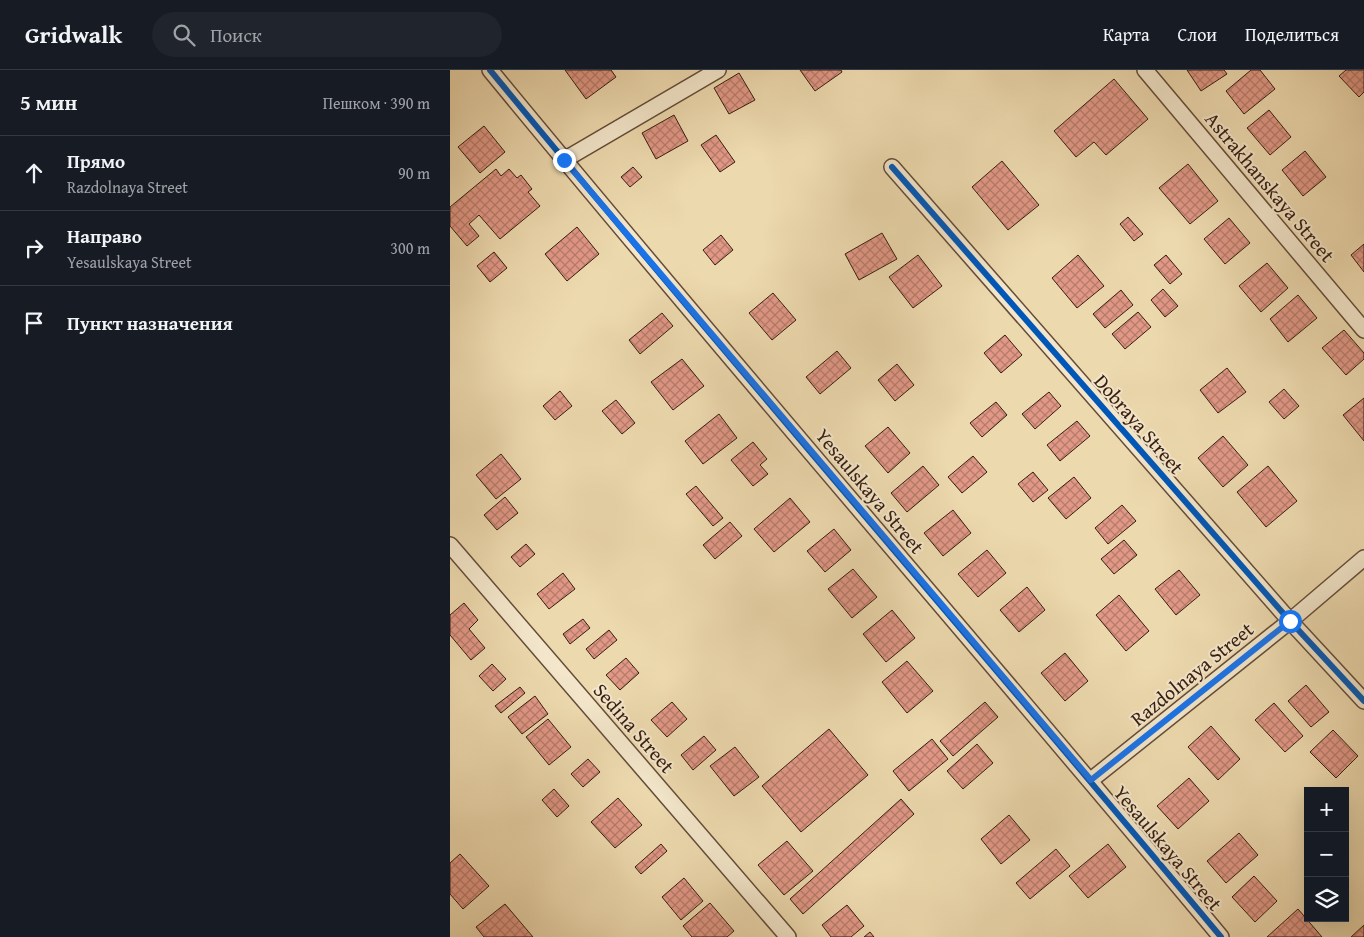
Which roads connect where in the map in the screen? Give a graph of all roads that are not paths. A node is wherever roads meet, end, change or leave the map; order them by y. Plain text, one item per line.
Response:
1 (490, 70) edge
2 (718, 70) edge
3 (1144, 70) edge
4 (564, 160) junction
5 (892, 167) dead end
6 (1364, 330) edge
7 (450, 545) edge
8 (1364, 558) edge
9 (1290, 621) junction
10 (1364, 701) edge
11 (1091, 780) junction
12 (788, 937) edge
13 (1221, 937) edge

1 - 4 street, Yesaulskaya Street
2 - 4 street
3 - 6 street, Astrakhanskaya Street
4 - 11 street, Yesaulskaya Street
5 - 9 street, Dobraya Street
7 - 12 street, Sedina Street
8 - 9 street, Razdolnaya Street
9 - 10 street, Dobraya Street
9 - 11 street, Razdolnaya Street
11 - 13 street, Yesaulskaya Street

